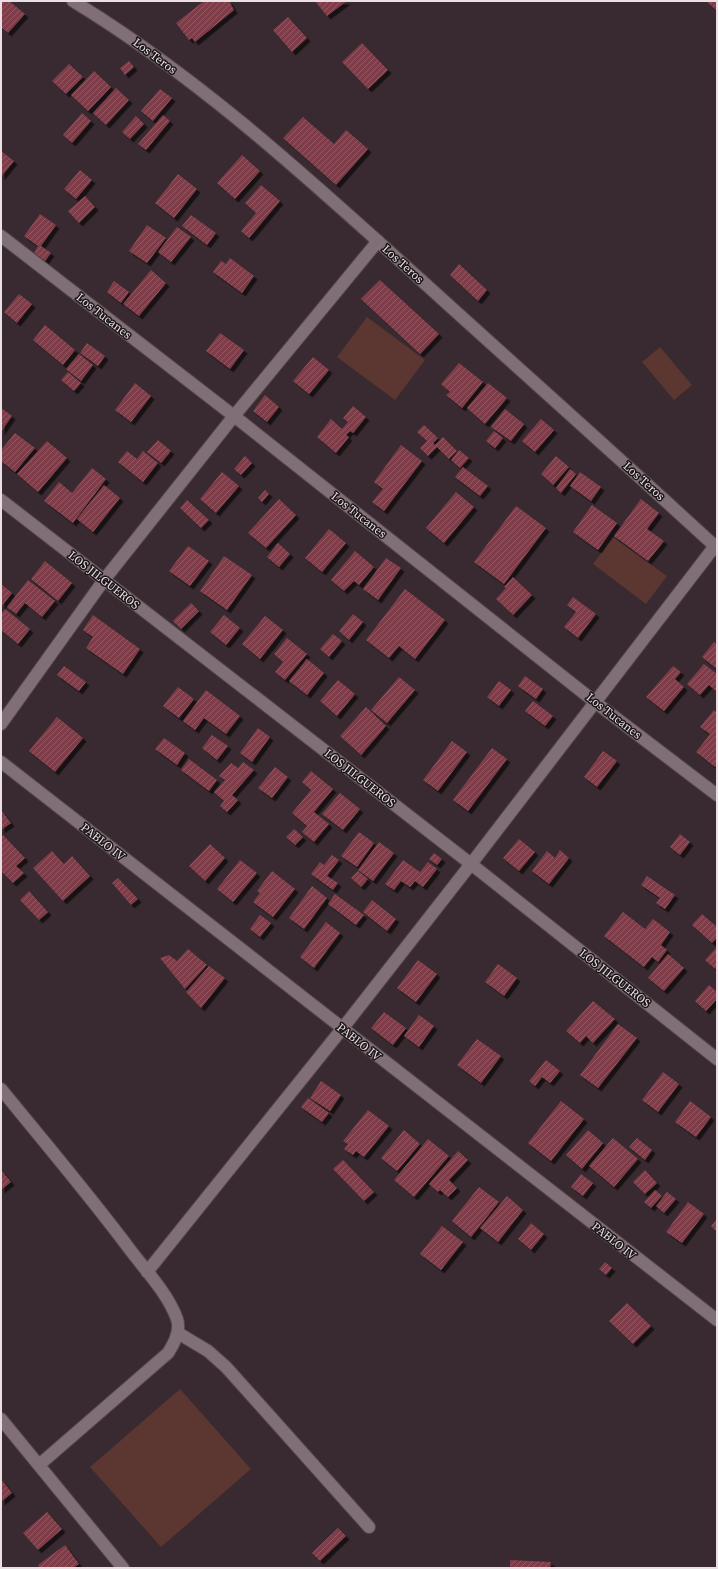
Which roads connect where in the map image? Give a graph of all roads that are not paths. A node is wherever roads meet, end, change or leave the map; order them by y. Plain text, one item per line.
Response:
1 (73, 1) edge
2 (1, 236) edge
3 (378, 241) junction
4 (234, 416) junction
5 (1, 500) edge
6 (716, 547) edge
7 (104, 580) junction
8 (595, 702) junction
9 (1, 724) edge
10 (1, 762) edge
11 (717, 795) edge
12 (471, 864) junction
13 (342, 1029) junction
14 (717, 1059) edge
15 (1, 1089) edge
16 (147, 1272) junction
17 (717, 1320) edge
18 (178, 1333) junction
19 (1, 1419) edge
20 (39, 1464) junction
21 (369, 1527) dead end
22 (123, 1568) edge

1 - 3 street, Los Teros
2 - 4 street, Los Tucanes
3 - 4 street
3 - 6 street, Los Teros
4 - 7 street
4 - 8 street, Los Tucanes
5 - 7 street, LOS JILGUEROS
6 - 8 street
7 - 9 street
7 - 12 street, LOS JILGUEROS
8 - 11 street, Los Tucanes
8 - 12 street
10 - 13 street, PABLO IV
12 - 13 street
12 - 14 street, LOS JILGUEROS
13 - 16 street
13 - 17 street, PABLO IV
15 - 16 street
16 - 18 street
18 - 20 street
18 - 21 street
19 - 20 street
20 - 22 street

